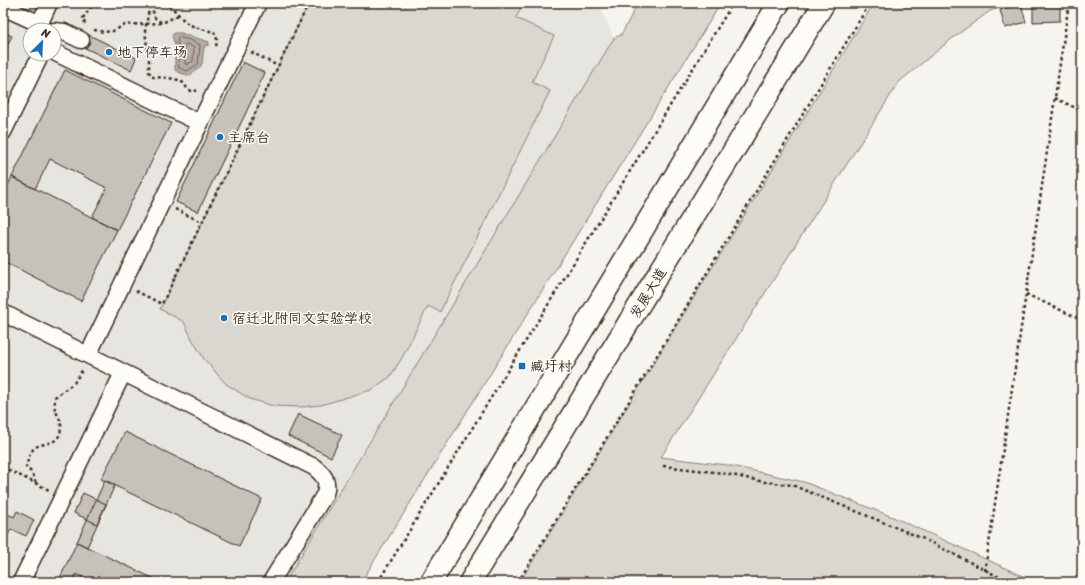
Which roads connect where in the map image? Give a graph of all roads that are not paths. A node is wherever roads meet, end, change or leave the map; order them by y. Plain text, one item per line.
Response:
1 (49, 3) edge
2 (258, 3) edge
3 (775, 3) edge
4 (778, 3) edge
5 (824, 3) edge
6 (832, 3) edge
7 (3, 7) edge
8 (32, 22) edge
9 (43, 22) edge
10 (762, 31) junction
11 (62, 32) edge
12 (81, 40) dead end
13 (62, 56) edge
14 (791, 57) junction
15 (37, 62) edge
16 (200, 123) junction
17 (3, 132) edge
18 (3, 313) edge
19 (88, 355) junction
20 (123, 373) junction
21 (21, 582) edge
22 (271, 582) edge
23 (431, 582) edge
24 (470, 582) edge

1 - 9 street
2 - 16 street
3 - 10 street
4 - 10 main road
5 - 14 main road, 发展大道
6 - 14 street
7 - 8 street
10 - 23 main road
11 - 12 street
13 - 16 street
14 - 24 main road, 发展大道
15 - 17 street
16 - 19 street
18 - 19 street
19 - 20 street
20 - 21 street
20 - 22 street

